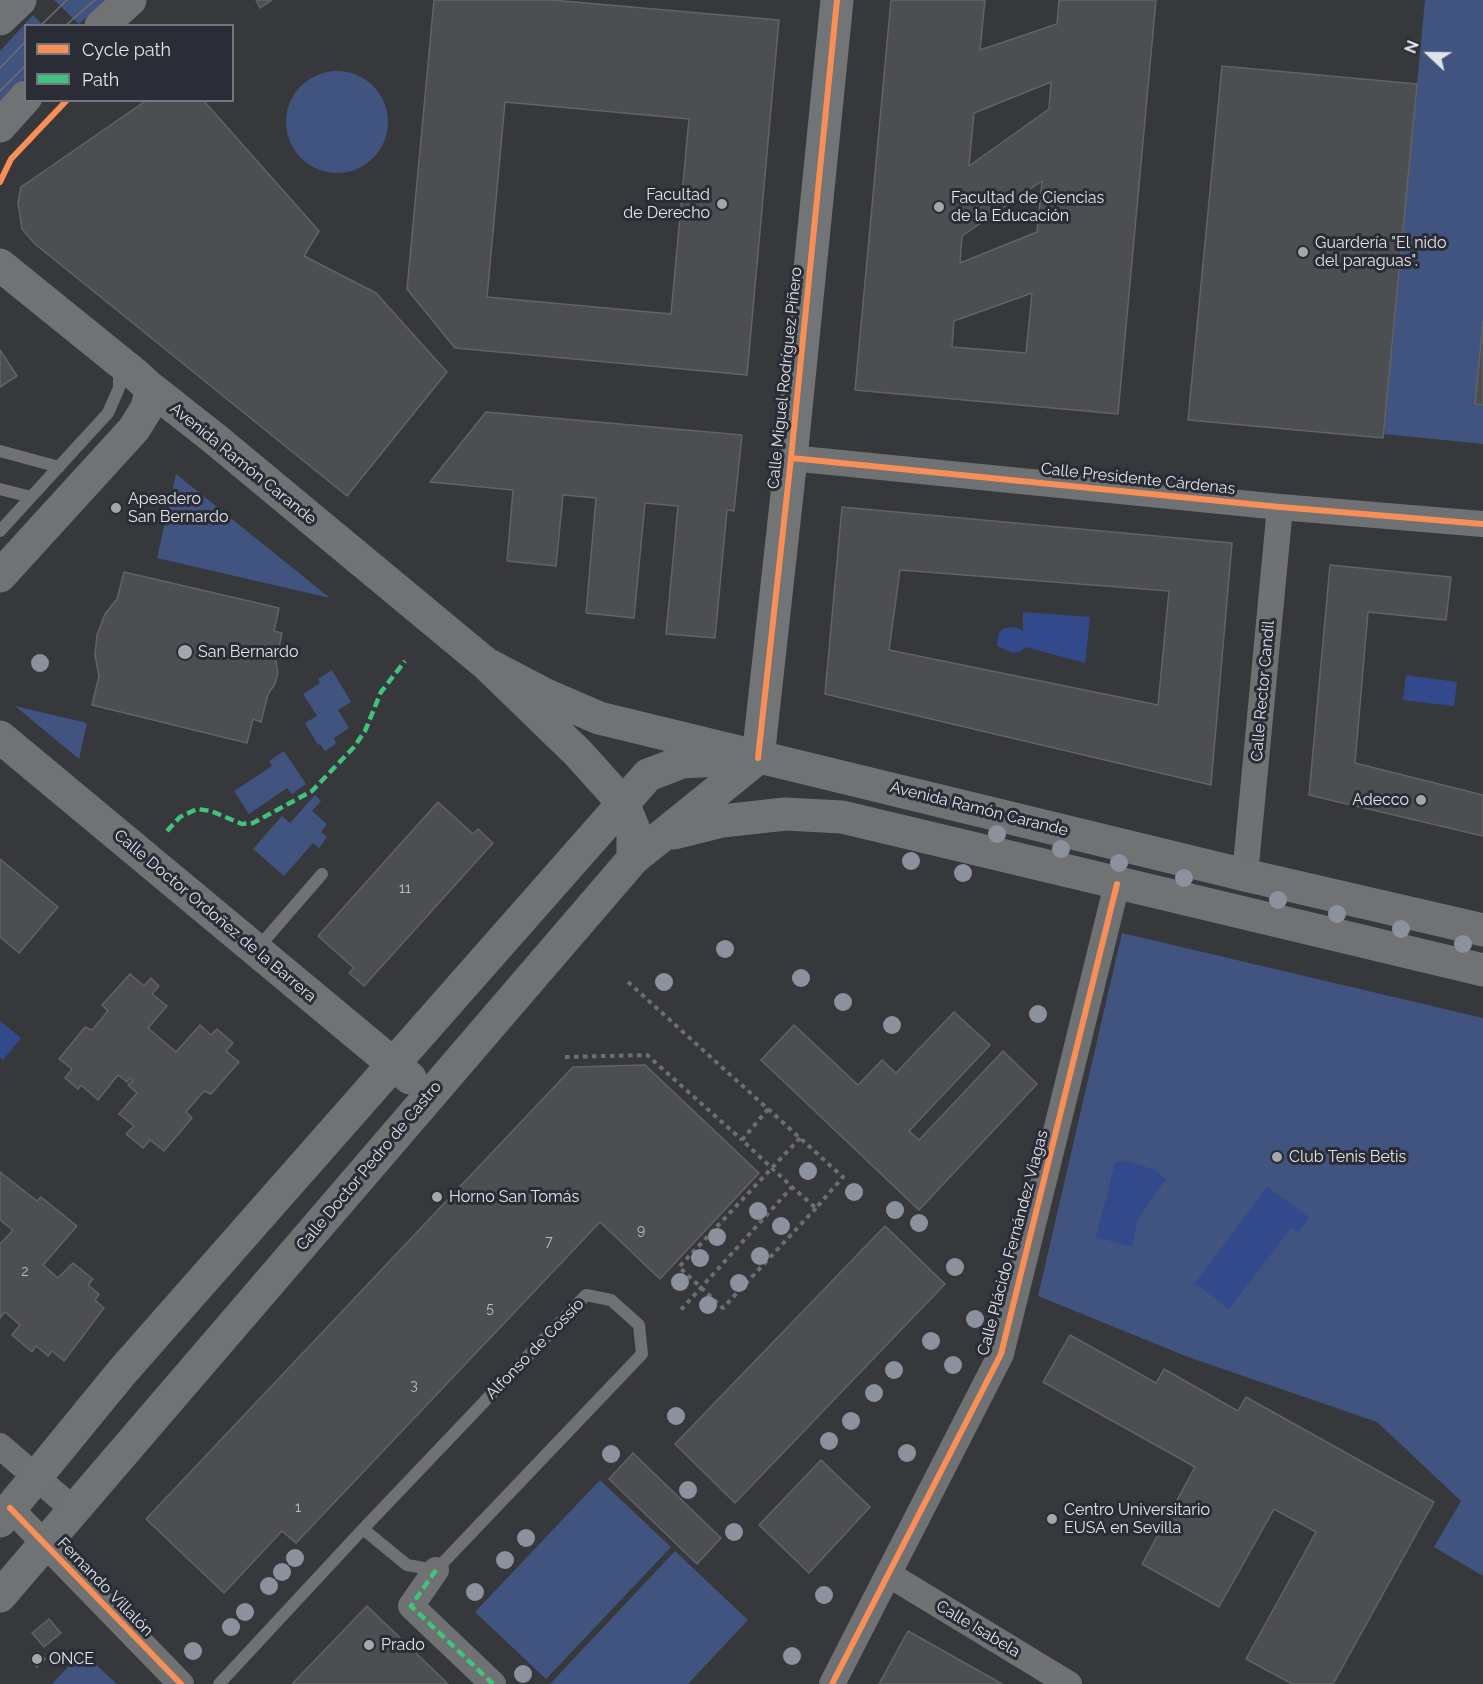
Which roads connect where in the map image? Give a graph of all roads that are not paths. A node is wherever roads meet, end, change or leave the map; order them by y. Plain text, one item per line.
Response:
1 (20, 0) edge
2 (130, 0) edge
3 (837, 0) edge
4 (0, 19) edge
5 (102, 24) edge
6 (24, 99) edge
7 (0, 126) edge
8 (0, 265) edge
9 (118, 361) junction
10 (149, 387) junction
11 (0, 451) edge
12 (791, 458) junction
13 (59, 467) junction
14 (0, 489) edge
15 (31, 497) junction
16 (1280, 507) junction
17 (1483, 524) edge
18 (2, 527) edge
19 (0, 576) edge
20 (485, 663) junction
21 (0, 737) edge
22 (758, 758) junction
23 (623, 803) junction
24 (665, 835) junction
25 (633, 859) junction
26 (322, 874) dead end
27 (1245, 875) junction
28 (1117, 884) junction
29 (1483, 930) edge
30 (256, 950) junction
31 (1483, 970) edge
32 (394, 1064) junction
33 (429, 1095) junction
34 (0, 1446) edge
35 (36, 1477) junction
36 (74, 1510) junction
37 (5, 1514) edge
38 (363, 1529) junction
39 (45, 1544) junction
40 (436, 1570) junction
41 (888, 1574) junction
42 (0, 1596) edge
43 (1063, 1683) edge
44 (182, 1684) edge
45 (219, 1684) edge
46 (493, 1684) edge
47 (832, 1684) edge

1 - 4 main road
2 - 5 main road
3 - 12 street, Calle Miguel Rodríguez Piñero
6 - 7 main road
8 - 9 main road, Avenida Ramón Carande
9 - 10 main road, Avenida Ramón Carande
9 - 13 lane
10 - 19 main road
10 - 20 main road, Avenida Ramón Carande
11 - 13 lane
12 - 16 street, Calle Presidente Cárdenas
12 - 22 street, Calle Miguel Rodríguez Piñero
13 - 15 lane
14 - 15 lane
15 - 18 lane
16 - 17 street, Calle Presidente Cárdenas
16 - 27 street, Calle Rector Candil
20 - 22 main road, Avenida Ramón Carande
20 - 23 main road, Avenida Ramón Carande
21 - 30 main road, Calle Doctor Ordoñez de la Barrera
22 - 23 main road
22 - 24 main road, Calle Doctor Pedro de Castro
22 - 27 main road, Avenida Ramón Carande
23 - 25 main road
23 - 32 main road
24 - 25 main road, Calle Doctor Pedro de Castro
24 - 28 main road
25 - 33 main road, Calle Doctor Pedro de Castro
26 - 30 lane
27 - 29 main road, Avenida Ramón Carande
28 - 31 main road
28 - 41 street, Calle Plácido Fernández Viagas
30 - 32 main road, Calle Doctor Ordoñez de la Barrera
32 - 33 main road, Calle Doctor Ordoñez de la Barrera
32 - 35 main road
33 - 36 main road, Calle Doctor Pedro de Castro
34 - 35 street
35 - 36 street
35 - 37 main road
36 - 39 main road, Calle Doctor Pedro de Castro
37 - 39 street, Fernando Villalón
38 - 40 lane
38 - 40 lane, Alfonso de Cossío
38 - 45 lane, Alfonso de Cossío
39 - 42 main road, Calle Doctor Pedro de Castro
39 - 44 street, Fernando Villalón
40 - 46 street, Alfonso de Cossío
41 - 43 street, Calle Isabela
41 - 47 street, Calle Plácido Fernández Viagas

